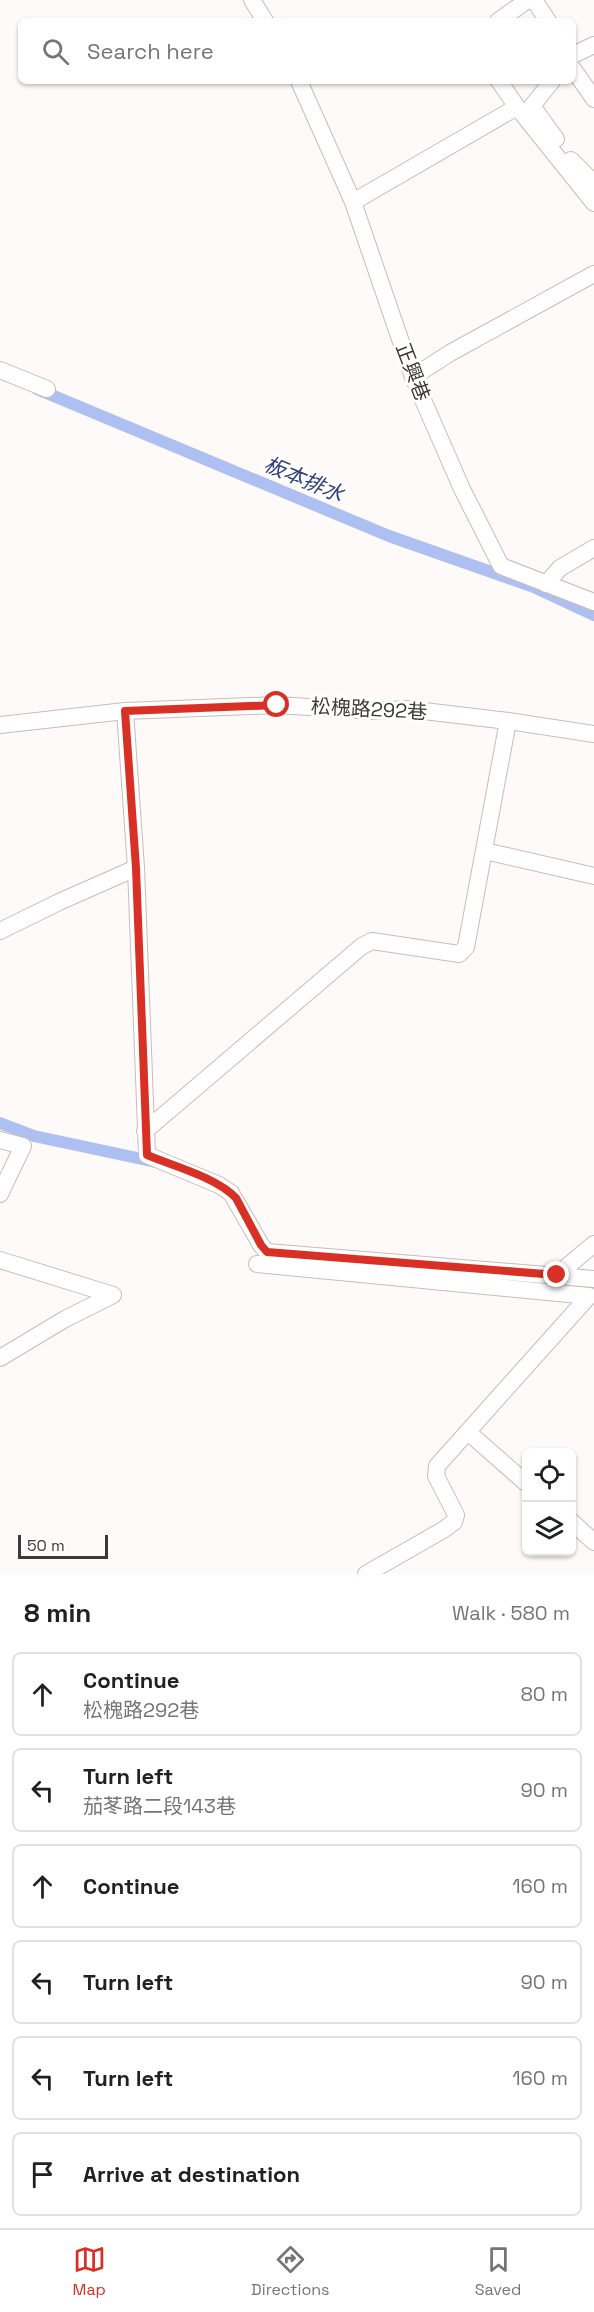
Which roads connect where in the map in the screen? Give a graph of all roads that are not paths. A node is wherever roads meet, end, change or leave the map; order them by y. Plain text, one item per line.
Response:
1 (252, 0) edge
2 (528, 0) edge
3 (534, 0) edge
4 (263, 18) edge
5 (502, 18) edge
6 (546, 18) edge
7 (594, 45) edge
8 (576, 54) edge
9 (576, 73) edge
10 (299, 84) edge
11 (501, 84) edge
12 (550, 84) edge
13 (594, 99) edge
14 (517, 107) junction
15 (594, 183) edge
16 (353, 201) junction
17 (594, 203) edge
18 (594, 274) edge
19 (0, 370) edge
20 (412, 377) junction
21 (46, 389) dead end
22 (594, 548) edge
23 (546, 584) junction
24 (594, 602) edge
25 (125, 711) junction
26 (508, 721) junction
27 (0, 725) edge
28 (594, 734) edge
29 (485, 851) junction
30 (136, 868) junction
31 (594, 876) edge
32 (0, 931) edge
33 (146, 1131) junction
34 (0, 1140) edge
35 (0, 1194) edge
36 (594, 1244) edge
37 (0, 1260) edge
38 (257, 1264) dead end
39 (557, 1275) junction
40 (594, 1279) edge
41 (555, 1293) junction
42 (0, 1358) edge
43 (469, 1433) junction
44 (522, 1479) edge
45 (576, 1526) edge
46 (594, 1542) edge
47 (366, 1574) edge

1 - 4 street
2 - 5 street
3 - 6 street
7 - 8 street
9 - 13 street
10 - 16 street, 正興巷
11 - 14 street
12 - 15 street
14 - 16 street
14 - 17 street
16 - 20 street, 正興巷
18 - 20 street
19 - 21 street
20 - 23 street, 正興巷
22 - 23 street
23 - 24 street, 正興巷
25 - 26 street, 松槐路292巷
25 - 27 street, 松槐路292巷
25 - 30 street
26 - 28 street, 松槐路292巷
26 - 29 street
29 - 31 street
29 - 33 street
30 - 32 street
30 - 33 street
33 - 39 street
34 - 35 street
36 - 39 street
37 - 42 street
38 - 41 street
39 - 40 street
39 - 41 street
41 - 43 street
43 - 44 street
43 - 47 street
45 - 46 street

